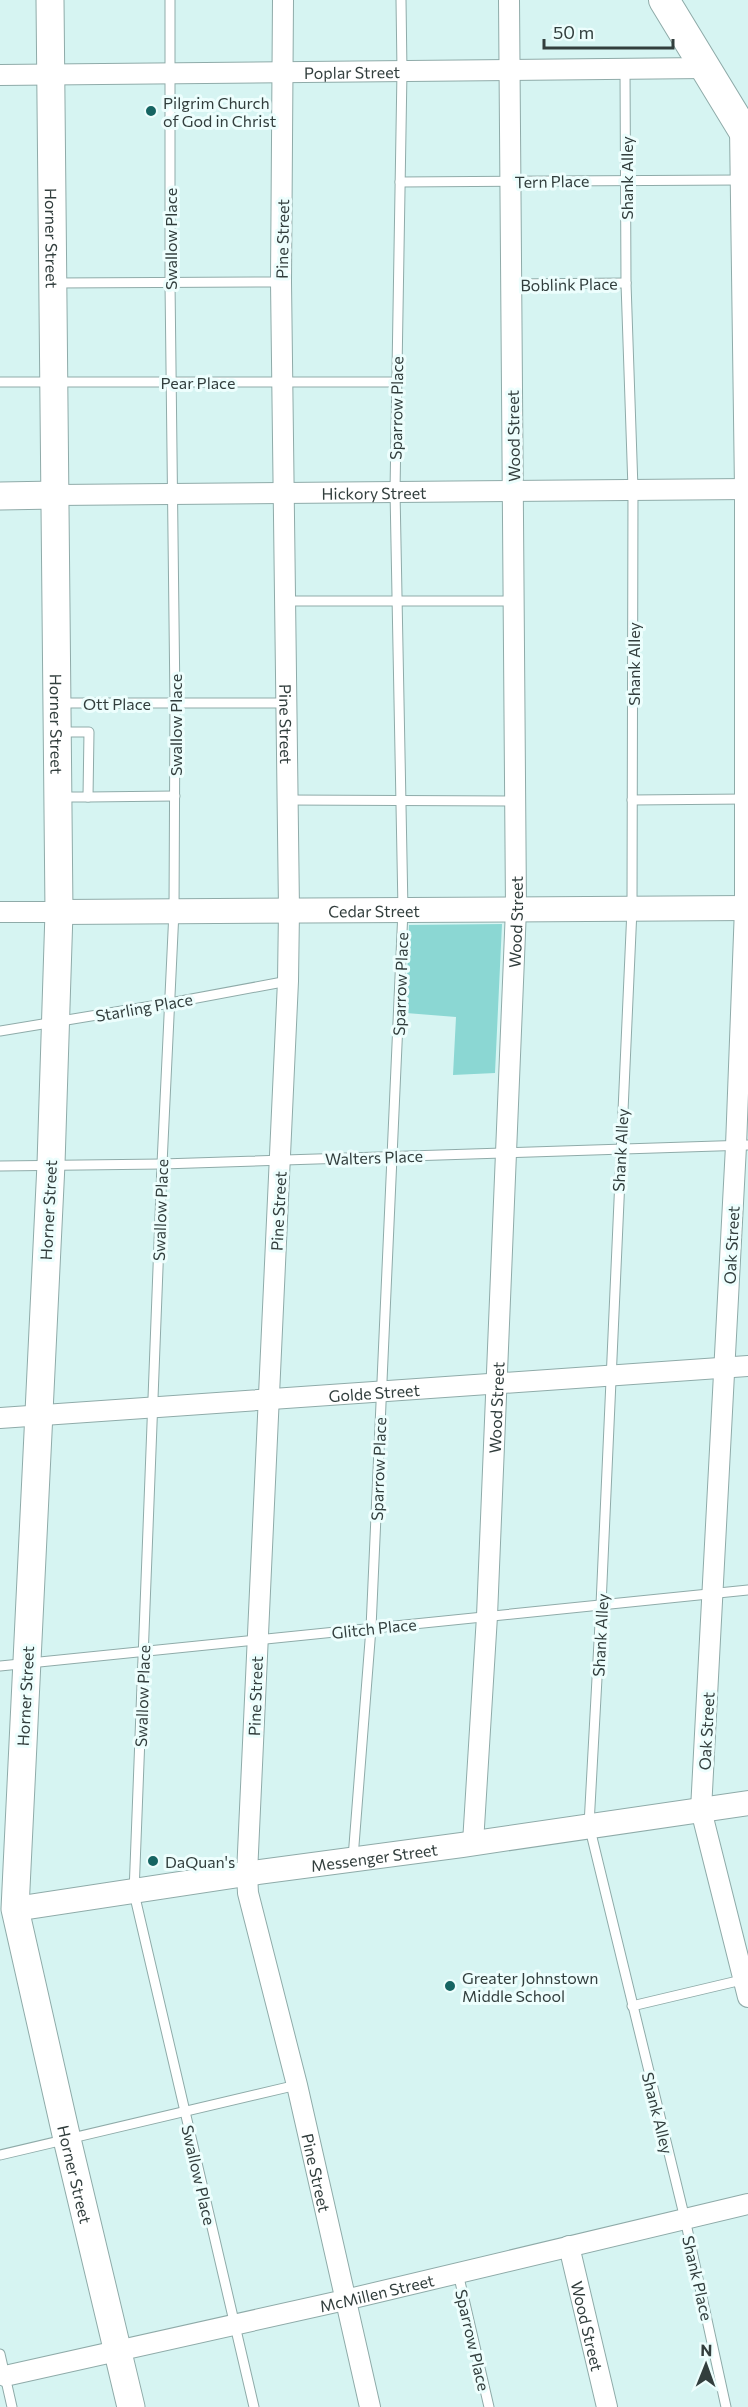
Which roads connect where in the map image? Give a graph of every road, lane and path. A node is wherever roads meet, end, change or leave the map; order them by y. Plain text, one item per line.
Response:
1 (50, 0) edge
2 (170, 0) edge
3 (283, 0) edge
4 (401, 0) edge
5 (508, 0) edge
6 (664, 0) edge
7 (705, 68) junction
8 (625, 69) junction
9 (509, 70) junction
10 (284, 71) junction
11 (402, 71) junction
12 (169, 73) junction
13 (0, 75) edge
14 (52, 75) junction
15 (744, 133) edge
16 (626, 180) junction
17 (740, 180) junction
18 (400, 182) junction
19 (510, 182) junction
20 (281, 282) junction
21 (52, 283) junction
22 (170, 283) junction
23 (626, 283) junction
24 (511, 284) junction
25 (54, 381) junction
26 (0, 382) edge
27 (283, 382) junction
28 (397, 382) junction
29 (172, 383) junction
30 (633, 489) junction
31 (746, 489) edge
32 (513, 490) junction
33 (395, 491) junction
34 (284, 492) junction
35 (172, 494) junction
36 (0, 495) edge
37 (56, 495) junction
38 (285, 601) junction
39 (397, 601) junction
40 (514, 601) junction
41 (746, 603) edge
42 (57, 703) junction
43 (175, 703) junction
44 (285, 703) junction
45 (57, 732) junction
46 (175, 796) junction
47 (57, 797) junction
48 (88, 797) junction
49 (747, 799) edge
50 (287, 800) junction
51 (401, 800) junction
52 (632, 800) junction
53 (515, 801) junction
54 (747, 908) edge
55 (516, 909) junction
56 (632, 909) junction
57 (289, 910) junction
58 (403, 910) junction
59 (174, 911) junction
60 (0, 912) edge
61 (59, 912) junction
62 (288, 981) junction
63 (170, 1003) junction
64 (56, 1022) junction
65 (0, 1031) edge
66 (742, 1146) edge
67 (620, 1148) junction
68 (506, 1152) junction
69 (392, 1157) junction
70 (281, 1159) junction
71 (51, 1164) junction
72 (162, 1164) junction
73 (0, 1166) edge
74 (748, 1366) edge
75 (725, 1367) junction
76 (610, 1375) junction
77 (496, 1383) junction
78 (381, 1391) junction
79 (268, 1399) junction
80 (152, 1407) junction
81 (38, 1415) junction
82 (0, 1418) edge
83 (748, 1590) edge
84 (714, 1593) junction
85 (601, 1605) junction
86 (487, 1616) junction
87 (371, 1628) junction
88 (257, 1640) junction
89 (144, 1652) junction
90 (13, 1665) edge
91 (748, 1803) edge
92 (702, 1810) junction
93 (589, 1825) junction
94 (473, 1843) junction
95 (353, 1858) junction
96 (247, 1874) junction
97 (134, 1893) junction
98 (8, 1910) edge
99 (747, 1985) edge
100 (632, 2006) junction
101 (297, 2085) junction
102 (184, 2112) junction
103 (67, 2139) junction
104 (0, 2155) edge
105 (748, 2204) edge
106 (684, 2219) junction
107 (569, 2246) junction
108 (458, 2273) junction
109 (345, 2300) junction
110 (235, 2325) junction
111 (118, 2351) junction
112 (0, 2355) edge
113 (5, 2376) junction
114 (12, 2407) edge
115 (131, 2407) edge
116 (254, 2407) edge
117 (370, 2407) edge
118 (489, 2407) edge
119 (607, 2407) edge
120 (726, 2407) edge

1 - 14 main road, Horner Street
2 - 12 lane, Swallow Place
3 - 10 street, Pine Street
4 - 11 lane, Sparrow Place
5 - 9 street, Wood Street
6 - 7 main road
7 - 8 street, Poplar Street
7 - 15 main road
8 - 9 street, Poplar Street
8 - 16 lane, Shank Alley
9 - 11 street, Poplar Street
9 - 19 street, Wood Street
10 - 11 street, Poplar Street
10 - 12 street, Poplar Street
10 - 20 street, Pine Street
11 - 18 lane, Sparrow Place
12 - 14 street, Poplar Street
12 - 22 lane, Swallow Place
13 - 14 street, Poplar Street
14 - 21 main road, Horner Street
15 - 17 street, Oak Street
16 - 17 lane, Tern Place
16 - 19 lane, Tern Place
16 - 23 lane, Shank Alley
17 - 31 street, Oak Street
18 - 19 lane, Tern Place
18 - 28 lane, Sparrow Place
19 - 24 street, Wood Street
20 - 22 lane
20 - 27 street, Pine Street
21 - 22 lane
21 - 25 main road, Horner Street
22 - 29 lane, Swallow Place
23 - 24 lane, Boblink Place
23 - 30 lane, Shank Alley
24 - 32 street, Wood Street
25 - 26 lane, Pear Place
25 - 29 lane, Pear Place
25 - 37 main road, Horner Street
27 - 28 lane, Pear Place
27 - 29 lane, Pear Place
27 - 34 street, Pine Street
28 - 33 lane, Sparrow Place
29 - 35 lane, Swallow Place
30 - 31 street, Hickory Street
30 - 32 street, Hickory Street
30 - 52 lane, Shank Alley
31 - 41 street, Oak Street
32 - 33 street, Hickory Street
32 - 40 street, Wood Street
33 - 34 street, Hickory Street
33 - 39 lane, Sparrow Place
34 - 35 street, Hickory Street
34 - 38 street, Pine Street
35 - 37 street, Hickory Street
35 - 43 lane, Swallow Place
36 - 37 main road, Hickory Street
37 - 42 main road, Horner Street
38 - 39 lane
38 - 44 street, Pine Street
39 - 40 lane
39 - 51 lane, Sparrow Place
40 - 53 street, Wood Street
41 - 49 street, Oak Street
42 - 43 lane, Ott Place
42 - 45 main road, Horner Street
43 - 44 lane, Ott Place
43 - 46 lane, Swallow Place
44 - 50 street, Pine Street
45 - 47 main road, Horner Street
45 - 48 lane
46 - 48 lane
46 - 59 lane, Swallow Place
47 - 48 lane
47 - 61 main road, Horner Street
49 - 52 lane
49 - 54 street, Oak Street
50 - 51 lane
50 - 57 street, Pine Street
51 - 53 lane
51 - 58 lane, Sparrow Place
52 - 56 lane, Shank Alley
53 - 55 street, Wood Street
54 - 56 street, Cedar Street
54 - 66 street, Oak Street
55 - 56 street, Cedar Street
55 - 58 street, Cedar Street
55 - 68 street, Wood Street
56 - 67 lane, Shank Alley
57 - 58 street, Cedar Street
57 - 59 street, Cedar Street
57 - 62 street, Pine Street
58 - 69 lane, Sparrow Place
59 - 61 street, Cedar Street
59 - 63 lane, Swallow Place
60 - 61 street, Cedar Street
61 - 64 main road, Horner Street
62 - 63 lane, Starling Place
62 - 70 street, Pine Street
63 - 64 lane, Starling Place
63 - 72 lane, Swallow Place
64 - 65 lane, Starling Place
64 - 71 main road, Horner Street
66 - 67 lane, Walters Place
66 - 75 street, Oak Street
67 - 68 lane, Walters Place
67 - 76 lane, Shank Alley
68 - 69 lane, Walters Place
68 - 77 street, Wood Street
69 - 70 lane, Walters Place
69 - 78 lane, Sparrow Place
70 - 72 lane, Walters Place
70 - 79 street, Pine Street
71 - 72 lane, Walters Place
71 - 73 lane, Walters Place
71 - 81 main road, Horner Street
72 - 80 lane, Swallow Place
74 - 75 street, Golde Street
75 - 76 street, Golde Street
75 - 84 street, Oak Street
76 - 77 street, Golde Street
76 - 85 lane, Shank Alley
77 - 78 street, Golde Street
77 - 86 street, Wood Street
78 - 79 street, Golde Street
78 - 87 lane, Sparrow Place
79 - 80 street, Golde Street
79 - 88 street, Pine Street
80 - 81 street, Golde Street
80 - 89 lane, Swallow Place
81 - 82 street, Golde Street
81 - 90 main road, Horner Street
83 - 84 lane, Glitch Place
84 - 85 lane, Glitch Place
84 - 92 street, Oak Street
85 - 86 lane, Glitch Place
85 - 93 lane, Shank Alley
86 - 87 lane, Glitch Place
86 - 94 street, Wood Street
87 - 88 lane, Glitch Place
87 - 95 lane, Sparrow Place
88 - 89 lane, Glitch Place
88 - 96 street, Pine Street
89 - 90 lane, Glitch Place
89 - 97 lane, Swallow Place
90 - 98 main road, Horner Street
91 - 92 street, Messenger Street
92 - 93 street, Messenger Street
92 - 99 street, Oak Street
93 - 94 street, Messenger Street
93 - 100 lane, Shank Alley
94 - 95 street, Messenger Street
95 - 96 street, Messenger Street
96 - 97 street, Messenger Street
96 - 101 street, Pine Street
97 - 98 street, Messenger Street
97 - 102 lane, Swallow Place
98 - 103 main road, Horner Street
99 - 100 lane
100 - 106 lane, Shank Alley
101 - 102 lane
101 - 109 street, Pine Street
102 - 103 lane
102 - 110 lane, Swallow Place
103 - 104 lane
103 - 111 main road, Horner Street
105 - 106 street, McMillen Street
106 - 107 street, McMillen Street
106 - 120 lane, Shank Place
107 - 108 street, McMillen Street
107 - 119 street, Wood Street
108 - 109 street, McMillen Street
108 - 118 lane, Sparrow Place
109 - 110 street, McMillen Street
109 - 117 street, Pine Street
110 - 111 street, McMillen Street
110 - 116 lane, Swallow Place
111 - 113 street, McMillen Street
111 - 115 main road, Horner Street
112 - 113 lane
113 - 114 lane

